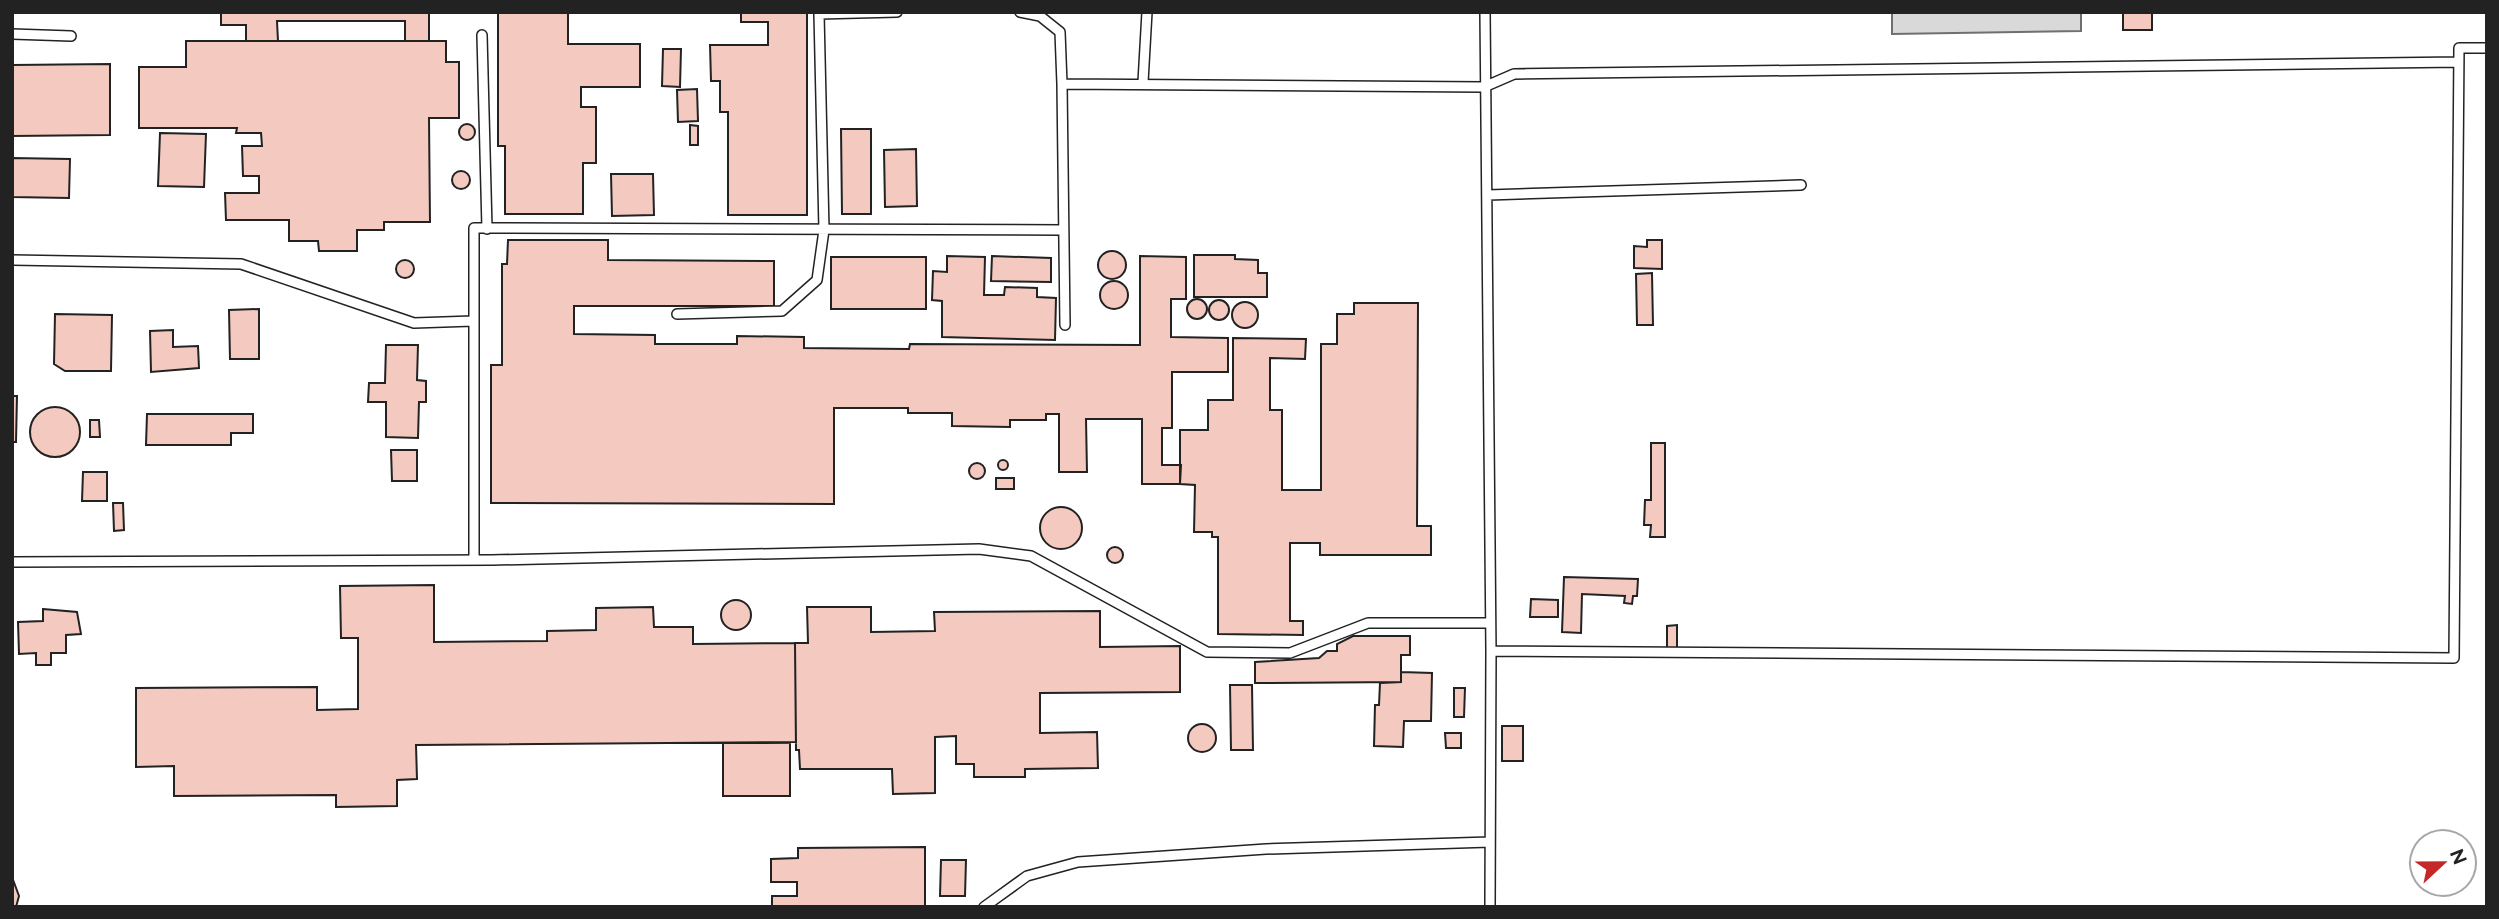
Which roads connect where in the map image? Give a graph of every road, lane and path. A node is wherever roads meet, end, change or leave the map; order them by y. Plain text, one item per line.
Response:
1 (897, 12) edge
2 (1020, 12) edge
3 (1147, 12) edge
4 (1485, 12) edge
5 (12, 34) edge
6 (482, 35) dead end
7 (71, 36) dead end
8 (2487, 48) edge
9 (2459, 62) junction
10 (1143, 82) junction
11 (1062, 84) junction
12 (1484, 87) junction
13 (1801, 185) dead end
14 (1488, 195) junction
15 (487, 229) junction
16 (824, 230) junction
17 (1062, 230) junction
18 (12, 260) edge
19 (677, 314) dead end
20 (473, 321) junction
21 (1065, 325) dead end
22 (474, 559) junction
23 (12, 562) edge
24 (1489, 623) junction
25 (1491, 651) junction
26 (1490, 842) junction
27 (984, 907) edge
28 (1490, 907) edge

1 - 16 lane
2 - 11 lane
3 - 10 lane
4 - 12 lane
5 - 7 lane
6 - 15 lane
8 - 9 lane
9 - 12 lane
9 - 25 lane
10 - 11 lane
10 - 12 lane
11 - 17 lane
12 - 14 lane
13 - 14 lane
14 - 24 lane
15 - 16 lane
15 - 20 lane
16 - 17 lane
16 - 19 lane
17 - 21 lane
18 - 20 lane
20 - 22 lane
22 - 23 lane
22 - 24 lane
24 - 25 lane
25 - 26 lane
26 - 27 lane
26 - 28 lane

